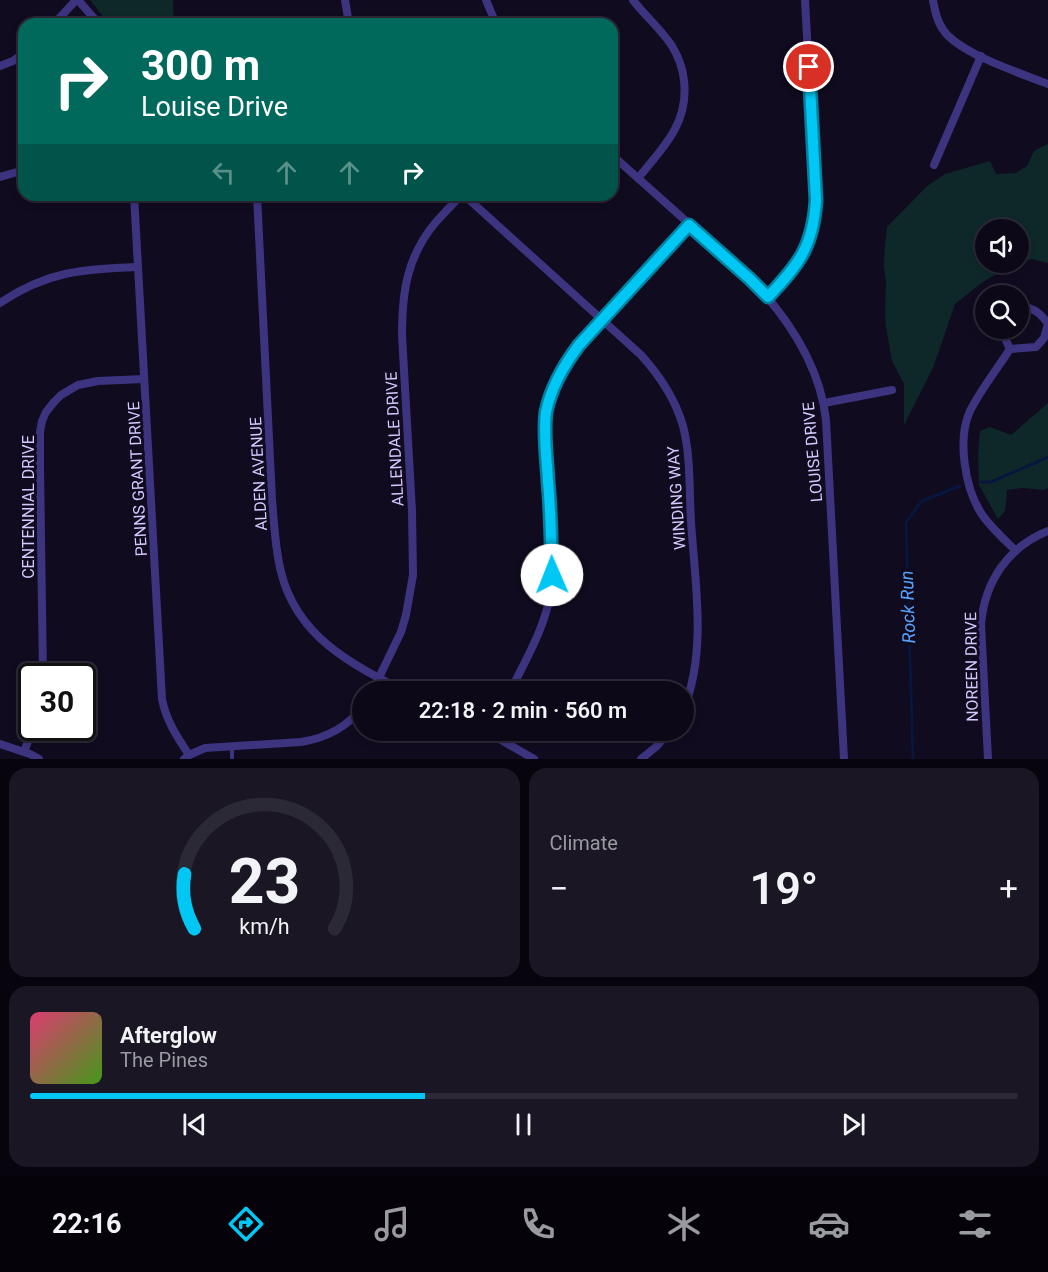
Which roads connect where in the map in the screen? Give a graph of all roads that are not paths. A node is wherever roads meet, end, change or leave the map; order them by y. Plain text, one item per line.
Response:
1 (77, 0) edge
2 (345, 0) edge
3 (486, 0) edge
4 (633, 0) edge
5 (805, 0) edge
6 (933, 0) edge
7 (60, 18) edge
8 (94, 18) edge
9 (348, 18) edge
10 (494, 18) edge
11 (981, 56) junction
12 (18, 57) edge
13 (0, 66) edge
14 (1048, 84) edge
15 (618, 160) edge
16 (934, 165) dead end
17 (18, 172) edge
18 (0, 177) edge
19 (638, 178) junction
20 (134, 201) edge
21 (257, 201) edge
22 (457, 201) edge
23 (470, 201) edge
24 (689, 225) junction
25 (138, 267) junction
26 (768, 297) junction
27 (0, 303) edge
28 (1029, 308) edge
29 (602, 320) junction
30 (1005, 339) edge
31 (1010, 349) junction
32 (144, 379) junction
33 (892, 390) dead end
34 (824, 403) junction
35 (1048, 531) edge
36 (1016, 551) junction
37 (43, 663) edge
38 (379, 678) junction
39 (378, 681) edge
40 (385, 681) edge
41 (516, 681) edge
42 (693, 681) edge
43 (352, 719) edge
44 (28, 741) edge
45 (504, 741) edge
46 (661, 741) edge
47 (0, 744) edge
48 (232, 746) junction
49 (24, 752) junction
50 (186, 757) edge
51 (39, 759) edge
52 (232, 759) edge
53 (534, 759) edge
54 (641, 759) edge
55 (844, 759) edge
56 (988, 759) edge

1 - 7 street
1 - 8 street
2 - 9 street
3 - 10 street
4 - 19 street
5 - 26 street
6 - 11 street
11 - 14 street
11 - 16 street
12 - 13 street
15 - 19 street, LOUISE DRIVE
17 - 18 street
19 - 24 street, LOUISE DRIVE
20 - 25 street, PENNS GRANT DRIVE
21 - 38 street, ALDEN AVENUE
22 - 38 street, ALLENDALE DRIVE
23 - 29 street, WINDING WAY
24 - 26 street, LOUISE DRIVE
24 - 29 street
25 - 27 street
25 - 32 street, PENNS GRANT DRIVE
26 - 34 street, LOUISE DRIVE
28 - 31 street
29 - 41 street
29 - 42 street, WINDING WAY
30 - 31 street
31 - 36 street
32 - 37 street, CENTENNIAL DRIVE
32 - 50 street, PENNS GRANT DRIVE
33 - 34 street
34 - 55 street, LOUISE DRIVE
35 - 36 street, NOREEN DRIVE
36 - 56 street, NOREEN DRIVE
38 - 39 street, ALLENDALE DRIVE
38 - 40 street, ALDEN AVENUE
43 - 48 street
44 - 49 street
45 - 53 street
46 - 54 street
47 - 49 street
48 - 50 street
48 - 52 lane
49 - 51 street

